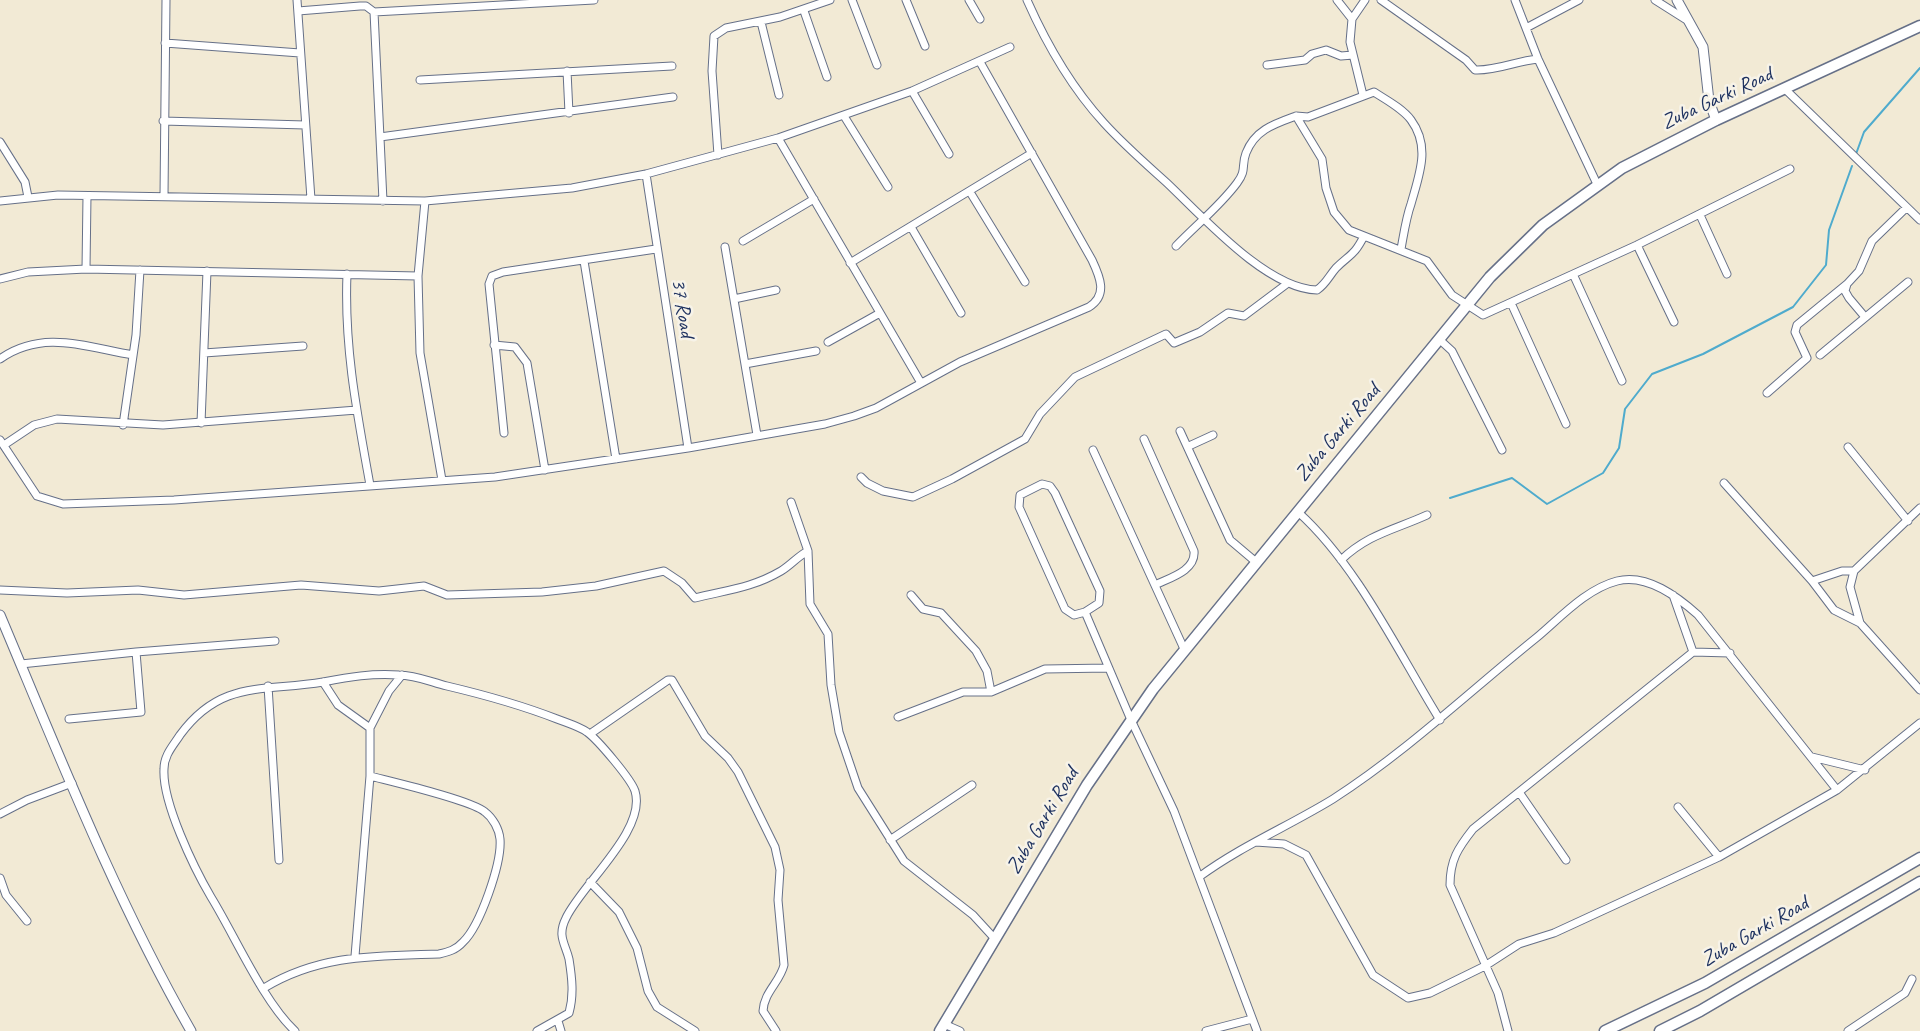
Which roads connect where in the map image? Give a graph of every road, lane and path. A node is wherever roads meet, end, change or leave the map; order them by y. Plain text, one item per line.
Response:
1 (166, 0) edge
2 (297, 0) edge
3 (594, 0) edge
4 (830, 0) edge
5 (852, 0) edge
6 (906, 0) edge
7 (969, 0) edge
8 (1027, 0) edge
9 (1336, 0) edge
10 (1365, 0) edge
11 (1381, 0) edge
12 (1515, 0) edge
13 (1579, 0) edge
14 (1654, 0) edge
15 (1677, 0) edge
16 (298, 11) junction
17 (804, 11) junction
18 (374, 12) junction
19 (980, 19) dead end
20 (1352, 19) junction
21 (1685, 19) junction
22 (761, 22) junction
23 (1920, 26) edge
24 (1526, 28) junction
25 (165, 43) junction
26 (925, 46) dead end
27 (1010, 47) dead end
28 (300, 53) junction
29 (1353, 55) junction
30 (1538, 59) junction
31 (980, 62) junction
32 (878, 65) dead end
33 (1267, 65) dead end
34 (672, 66) dead end
35 (567, 71) junction
36 (827, 77) dead end
37 (420, 80) dead end
38 (1785, 88) junction
39 (912, 91) junction
40 (1363, 94) junction
41 (779, 95) dead end
42 (673, 98) dead end
43 (569, 113) junction
44 (844, 116) junction
45 (1296, 116) junction
46 (1716, 120) junction
47 (163, 121) junction
48 (305, 125) junction
49 (380, 137) junction
50 (778, 138) junction
51 (0, 142) edge
52 (1032, 153) junction
53 (949, 154) dead end
54 (718, 155) junction
55 (1790, 169) dead end
56 (646, 174) junction
57 (1597, 184) junction
58 (888, 187) dead end
59 (970, 192) junction
60 (87, 196) junction
61 (164, 196) junction
62 (28, 197) junction
63 (311, 199) junction
64 (814, 199) junction
65 (0, 201) edge
66 (383, 201) junction
67 (424, 201) junction
68 (1906, 208) junction
69 (1700, 215) junction
70 (1203, 217) junction
71 (1920, 220) edge
72 (911, 227) junction
73 (1364, 236) junction
74 (743, 242) dead end
75 (1637, 245) junction
76 (1176, 246) dead end
77 (725, 247) dead end
78 (656, 249) junction
79 (1401, 249) junction
80 (584, 261) junction
81 (850, 263) junction
82 (86, 269) junction
83 (140, 270) junction
84 (207, 272) junction
85 (347, 274) junction
86 (1573, 274) junction
87 (1727, 274) dead end
88 (418, 276) junction
89 (0, 279) edge
90 (1025, 282) dead end
91 (1908, 282) dead end
92 (1288, 283) junction
93 (1846, 284) junction
94 (776, 290) dead end
95 (734, 299) junction
96 (1511, 303) junction
97 (1466, 307) junction
98 (880, 313) junction
99 (961, 313) dead end
100 (1865, 317) junction
101 (1674, 322) dead end
102 (1440, 340) junction
103 (828, 342) dead end
104 (303, 345) dead end
105 (494, 345) junction
106 (816, 351) dead end
107 (204, 353) junction
108 (133, 355) junction
109 (1820, 355) dead end
110 (0, 359) edge
111 (745, 364) junction
112 (1622, 381) dead end
113 (921, 383) junction
114 (1767, 393) dead end
115 (357, 410) junction
116 (201, 423) junction
117 (1566, 424) dead end
118 (123, 425) junction
119 (1180, 431) dead end
120 (504, 433) dead end
121 (757, 435) junction
122 (1213, 435) dead end
123 (1144, 438) dead end
124 (2, 443) edge
125 (1189, 446) junction
126 (688, 447) junction
127 (1848, 447) dead end
128 (1093, 450) dead end
129 (1502, 450) dead end
130 (616, 459) junction
131 (545, 470) junction
132 (861, 477) dead end
133 (442, 480) junction
134 (1724, 483) dead end
135 (370, 485) junction
136 (791, 502) dead end
137 (1920, 508) edge
138 (1298, 512) junction
139 (1427, 515) dead end
140 (1908, 521) junction
141 (808, 550) junction
142 (1341, 560) junction
143 (1256, 562) junction
144 (1854, 571) junction
145 (1812, 581) junction
146 (1155, 585) junction
147 (0, 590) edge
148 (1673, 594) junction
149 (911, 595) dead end
150 (1085, 612) junction
151 (0, 615) edge
152 (1860, 623) junction
153 (275, 641) dead end
154 (1185, 651) junction
155 (135, 652) junction
156 (1693, 652) junction
157 (1730, 653) junction
158 (21, 664) junction
159 (1108, 668) junction
160 (402, 675) junction
161 (323, 682) junction
162 (268, 686) junction
163 (1920, 690) edge
164 (991, 692) junction
165 (898, 717) dead end
166 (69, 719) dead end
167 (1131, 720) junction
168 (1440, 720) junction
169 (1920, 723) edge
170 (370, 728) junction
171 (590, 734) junction
172 (1812, 758) junction
173 (1865, 770) junction
174 (370, 776) junction
175 (72, 783) junction
176 (972, 785) dead end
177 (1837, 790) junction
178 (1519, 792) junction
179 (1678, 807) dead end
180 (0, 814) edge
181 (890, 840) junction
182 (1256, 842) junction
183 (1719, 857) junction
184 (1920, 858) edge
185 (279, 860) dead end
186 (1566, 860) dead end
187 (1199, 877) junction
188 (0, 878) edge
189 (590, 882) junction
190 (1920, 882) edge
191 (3, 898) edge
192 (27, 921) dead end
193 (994, 939) junction
194 (355, 956) junction
195 (1485, 966) junction
196 (1912, 979) dead end
197 (264, 988) junction
198 (1252, 1019) junction
199 (558, 1021) junction
200 (942, 1027) edge
201 (191, 1031) edge
202 (295, 1031) edge
203 (537, 1031) edge
204 (561, 1031) edge
205 (695, 1031) edge
206 (776, 1031) edge
207 (960, 1031) edge
208 (1206, 1031) edge
209 (1257, 1031) edge
210 (1508, 1031) edge
211 (1605, 1031) edge
212 (1660, 1031) edge
213 (1848, 1031) edge

1 - 25 street
2 - 16 street
3 - 18 street
4 - 17 street
5 - 32 street
6 - 26 street
7 - 19 street
8 - 70 street
9 - 20 street
10 - 20 street
11 - 30 street
12 - 24 street
13 - 24 street
14 - 21 street
15 - 21 street
16 - 18 street
16 - 28 street
17 - 22 street
17 - 36 street
18 - 49 street
20 - 29 street
21 - 46 street
22 - 41 street
22 - 54 street
23 - 38 main road, Zuba Garki Road
24 - 30 street
25 - 28 street
25 - 47 street
27 - 31 street
28 - 48 street
29 - 33 street
29 - 40 street
30 - 57 street
31 - 39 street
31 - 52 street
34 - 35 street
35 - 37 street
35 - 43 street
38 - 46 main road, Zuba Garki Road
38 - 68 street
39 - 44 street
39 - 53 street
40 - 45 street
40 - 79 street
42 - 43 street
43 - 49 street
44 - 50 street
44 - 58 street
45 - 70 street
45 - 73 street
46 - 57 main road, Zuba Garki Road
47 - 48 street
47 - 61 street
48 - 63 street
49 - 66 street
50 - 54 street
50 - 64 street
51 - 62 street
52 - 59 street
52 - 113 street
54 - 56 street
55 - 69 street
56 - 67 street
56 - 78 street, 37 Road
57 - 97 main road, Zuba Garki Road
59 - 72 street
59 - 90 street
60 - 61 street
60 - 62 street
60 - 82 street
61 - 63 street
62 - 65 street
63 - 66 street
64 - 74 street
64 - 81 street
66 - 67 street
67 - 88 street
68 - 71 street
68 - 93 street
69 - 75 street
69 - 87 street
70 - 76 street
70 - 92 street
72 - 81 street
72 - 99 street
73 - 79 street
73 - 92 street
75 - 86 street
75 - 101 street
77 - 95 street
78 - 80 street
78 - 126 street, 37 Road
79 - 97 street
80 - 105 street
80 - 130 street
81 - 98 street
82 - 83 street
82 - 89 street
83 - 84 street
83 - 108 street
84 - 85 street
84 - 107 street
85 - 88 street
85 - 115 street
86 - 96 street
86 - 112 street
88 - 133 street
91 - 100 street
92 - 132 street
93 - 100 street
93 - 114 street
94 - 95 street
95 - 111 street
96 - 97 street
96 - 117 street
97 - 102 main road, Zuba Garki Road
98 - 103 street
98 - 113 street
100 - 109 street
102 - 129 street
102 - 138 main road, Zuba Garki Road
104 - 107 street
105 - 120 street
105 - 131 street
106 - 111 street
107 - 116 street
108 - 110 street
108 - 118 street
111 - 121 street
113 - 121 street
115 - 116 street
115 - 135 street
116 - 118 street
118 - 124 street
119 - 125 street
121 - 126 street
122 - 125 street
123 - 146 street
124 - 135 street
125 - 143 street
126 - 130 street
127 - 140 street
128 - 146 street
130 - 131 street
131 - 133 street
133 - 135 street
134 - 145 street
136 - 141 street
137 - 140 street
138 - 142 street
138 - 143 main road, Zuba Garki Road
139 - 142 street
140 - 144 street
141 - 147 street
141 - 181 street
142 - 168 street
143 - 154 main road, Zuba Garki Road
144 - 145 street
144 - 152 street
145 - 152 street
146 - 154 street
148 - 156 street
148 - 157 street
148 - 168 street
149 - 164 street
150 - 150 street
150 - 159 street
151 - 158 street
152 - 163 street
153 - 155 street
154 - 167 main road, Zuba Garki Road
155 - 158 street
155 - 166 street
156 - 157 street
156 - 178 street
157 - 172 street
158 - 175 street
159 - 164 street
159 - 167 street
160 - 161 street
160 - 170 street
160 - 171 street
161 - 162 street
161 - 170 street
162 - 185 street
162 - 197 street
164 - 165 street
167 - 187 street
167 - 193 main road, Zuba Garki Road
168 - 182 street
169 - 173 street
170 - 174 street
171 - 189 street
171 - 206 street
172 - 173 street
172 - 177 street
173 - 177 street
174 - 194 street
174 - 194 street
175 - 180 street
175 - 201 street
176 - 181 street
177 - 183 street
178 - 186 street
178 - 195 street
179 - 183 street
181 - 193 street
182 - 187 street
182 - 195 street
183 - 195 street
184 - 211 main road, Zuba Garki Road
187 - 198 street
188 - 191 street
189 - 199 street
189 - 205 street
190 - 212 main road, Zuba Garki Road
191 - 192 street
193 - 200 main road, Zuba Garki Road
194 - 197 street
195 - 210 street
196 - 213 street
197 - 202 street
198 - 208 street
198 - 209 street
199 - 203 street
199 - 204 street
200 - 207 street

